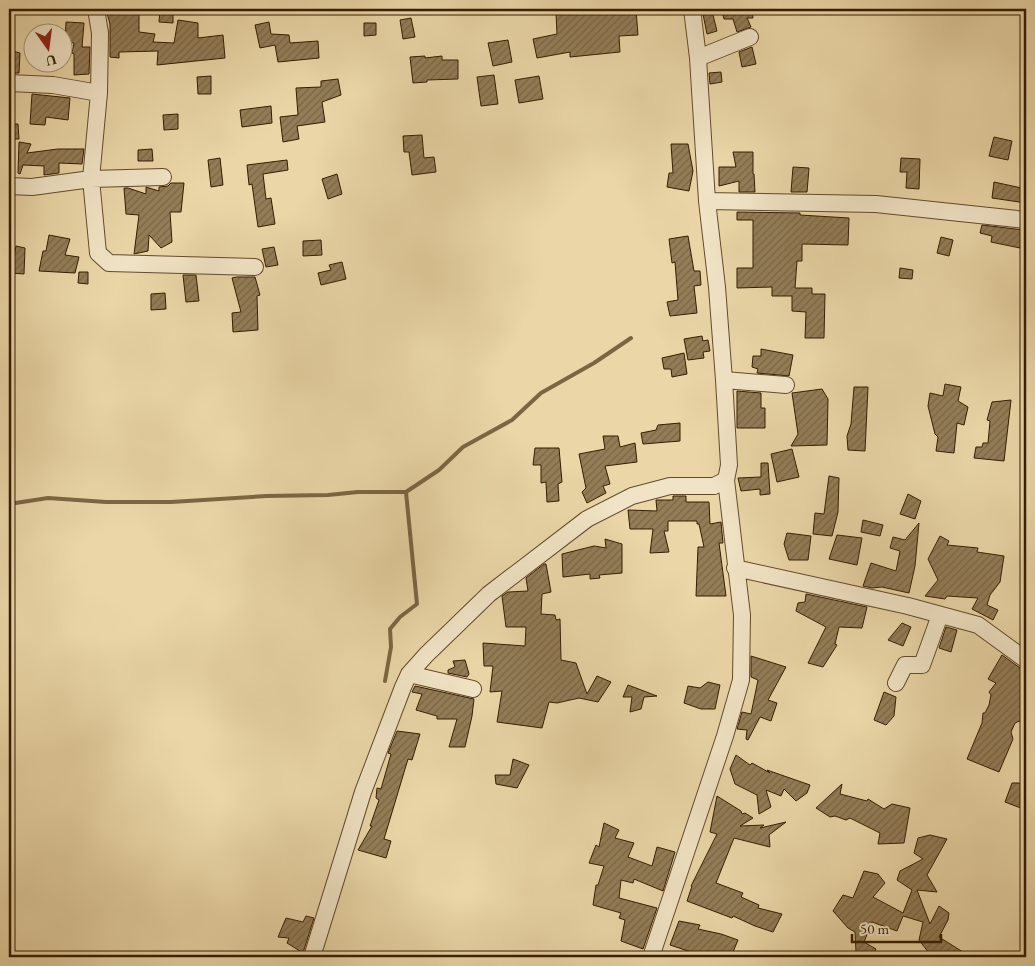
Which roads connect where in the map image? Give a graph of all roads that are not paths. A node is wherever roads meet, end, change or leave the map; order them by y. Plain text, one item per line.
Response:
1 (96, 9) edge
2 (692, 9) edge
3 (750, 37) dead end
4 (698, 58) junction
5 (9, 83) edge
6 (99, 93) junction
7 (162, 177) dead end
8 (91, 178) junction
9 (9, 186) edge
10 (707, 201) junction
11 (1026, 220) edge
12 (255, 267) dead end
13 (724, 380) junction
14 (786, 385) dead end
15 (726, 480) junction
16 (735, 568) junction
17 (940, 614) junction
18 (1026, 660) edge
19 (410, 674) junction
20 (896, 683) dead end
21 (472, 688) dead end
22 (312, 957) edge
23 (651, 957) edge

1 - 6 street
2 - 4 street
3 - 4 street
4 - 10 street
5 - 6 street
6 - 8 street
7 - 8 street
8 - 9 street
8 - 12 street
10 - 11 street
10 - 13 street
13 - 14 street
13 - 15 street
15 - 16 street
15 - 19 street
16 - 17 street
16 - 23 street
17 - 18 street
17 - 20 street
19 - 21 street
19 - 22 street

